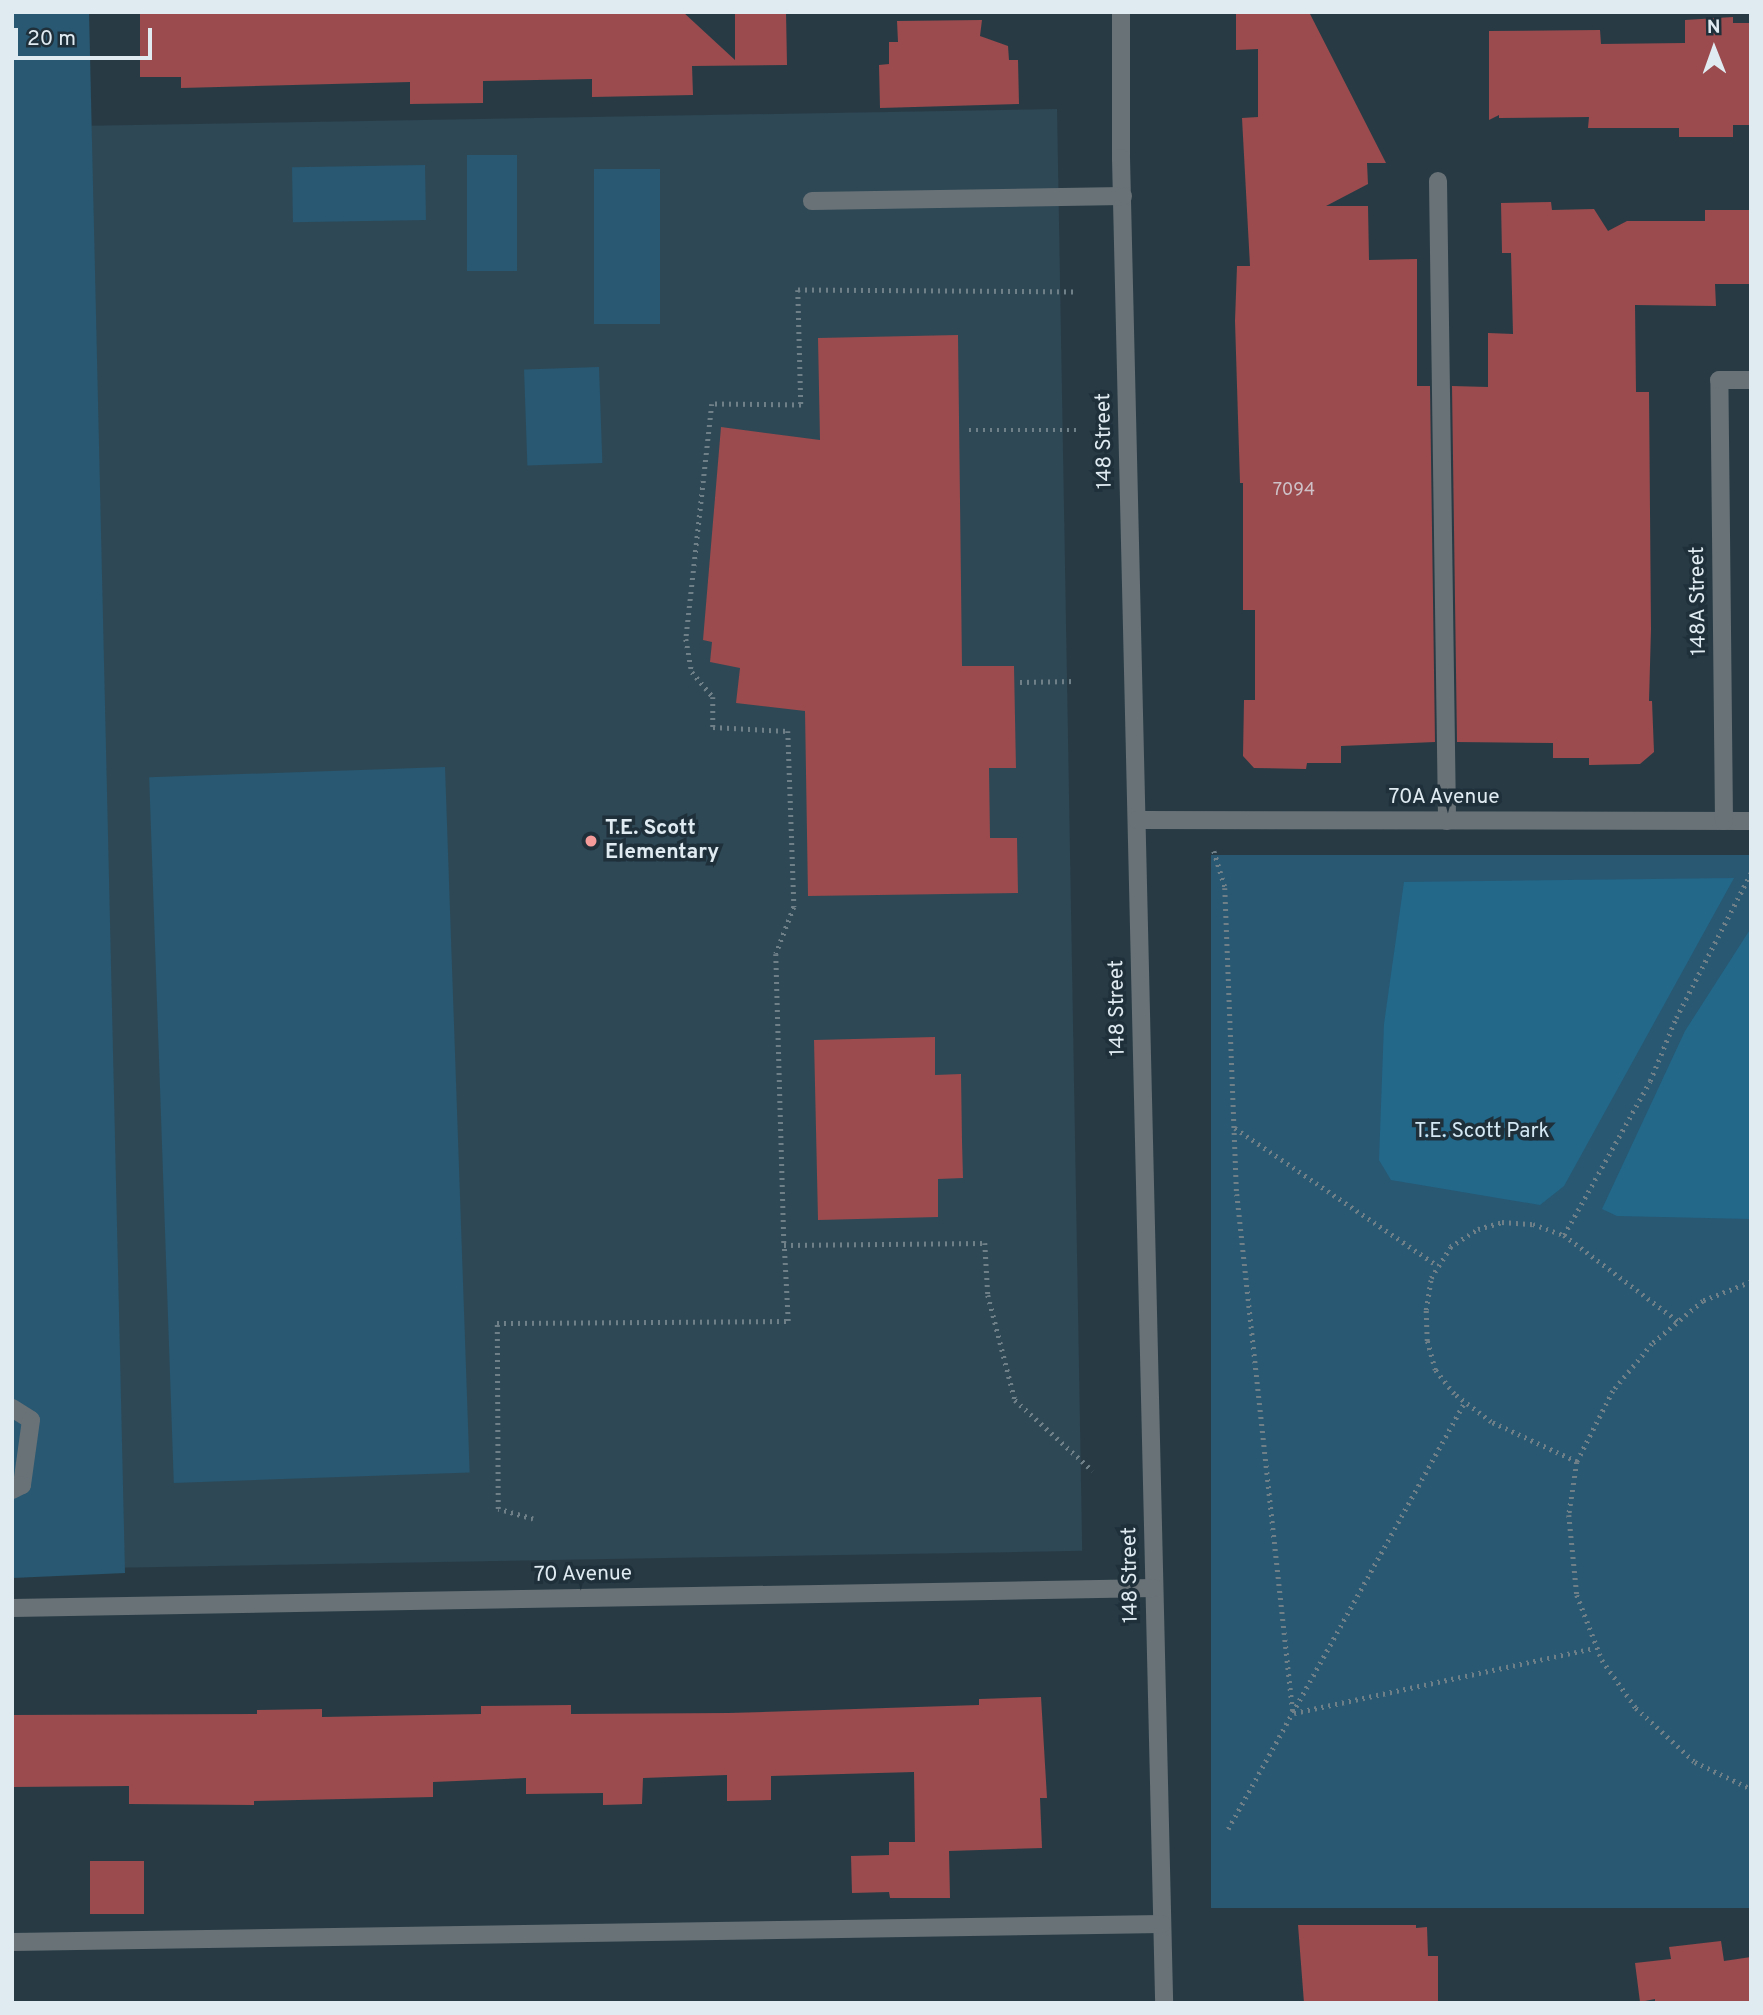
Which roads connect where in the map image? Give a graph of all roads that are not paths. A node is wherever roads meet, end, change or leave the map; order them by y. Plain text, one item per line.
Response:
1 (1121, 12) edge
2 (1438, 181) dead end
3 (1122, 196) junction
4 (812, 201) dead end
5 (1751, 380) edge
6 (1137, 820) junction
7 (1447, 821) junction
8 (1724, 821) junction
9 (1751, 821) edge
10 (12, 1408) edge
11 (12, 1490) edge
12 (1154, 1588) junction
13 (12, 1608) edge
14 (1162, 1924) junction
15 (12, 1942) edge
16 (1164, 2003) edge

1 - 3 street, 148 Street
2 - 7 street
3 - 4 street
3 - 6 street, 148 Street
5 - 8 street, 148A Street
6 - 7 street, 70A Avenue
6 - 12 street, 148 Street
7 - 8 street, 70A Avenue
8 - 9 street, 70A Avenue
10 - 11 street
12 - 13 street, 70 Avenue
12 - 14 street, 148 Street
14 - 15 street
14 - 16 street, 148 Street

